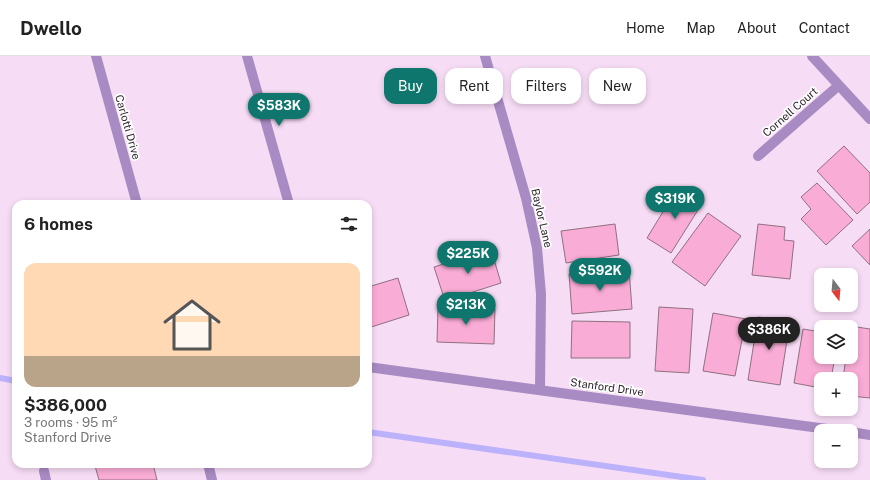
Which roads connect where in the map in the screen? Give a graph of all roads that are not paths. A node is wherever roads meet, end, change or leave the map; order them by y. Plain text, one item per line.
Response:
1 (96, 56) edge
2 (247, 56) edge
3 (485, 56) edge
4 (812, 56) edge
5 (838, 86) junction
6 (870, 119) edge
7 (758, 156) dead end
8 (136, 200) edge
9 (288, 200) edge
10 (372, 368) edge
11 (540, 390) junction
12 (814, 427) edge
13 (858, 433) edge
14 (870, 435) edge
15 (209, 468) edge
16 (212, 480) edge

1 - 8 street, Carlotti Drive
2 - 9 street
3 - 11 street, Baylor Lane
4 - 5 street
5 - 6 street
5 - 7 street, Cornell Court
10 - 11 street, Stanford Drive
11 - 12 street, Stanford Drive
13 - 14 street
15 - 16 street

